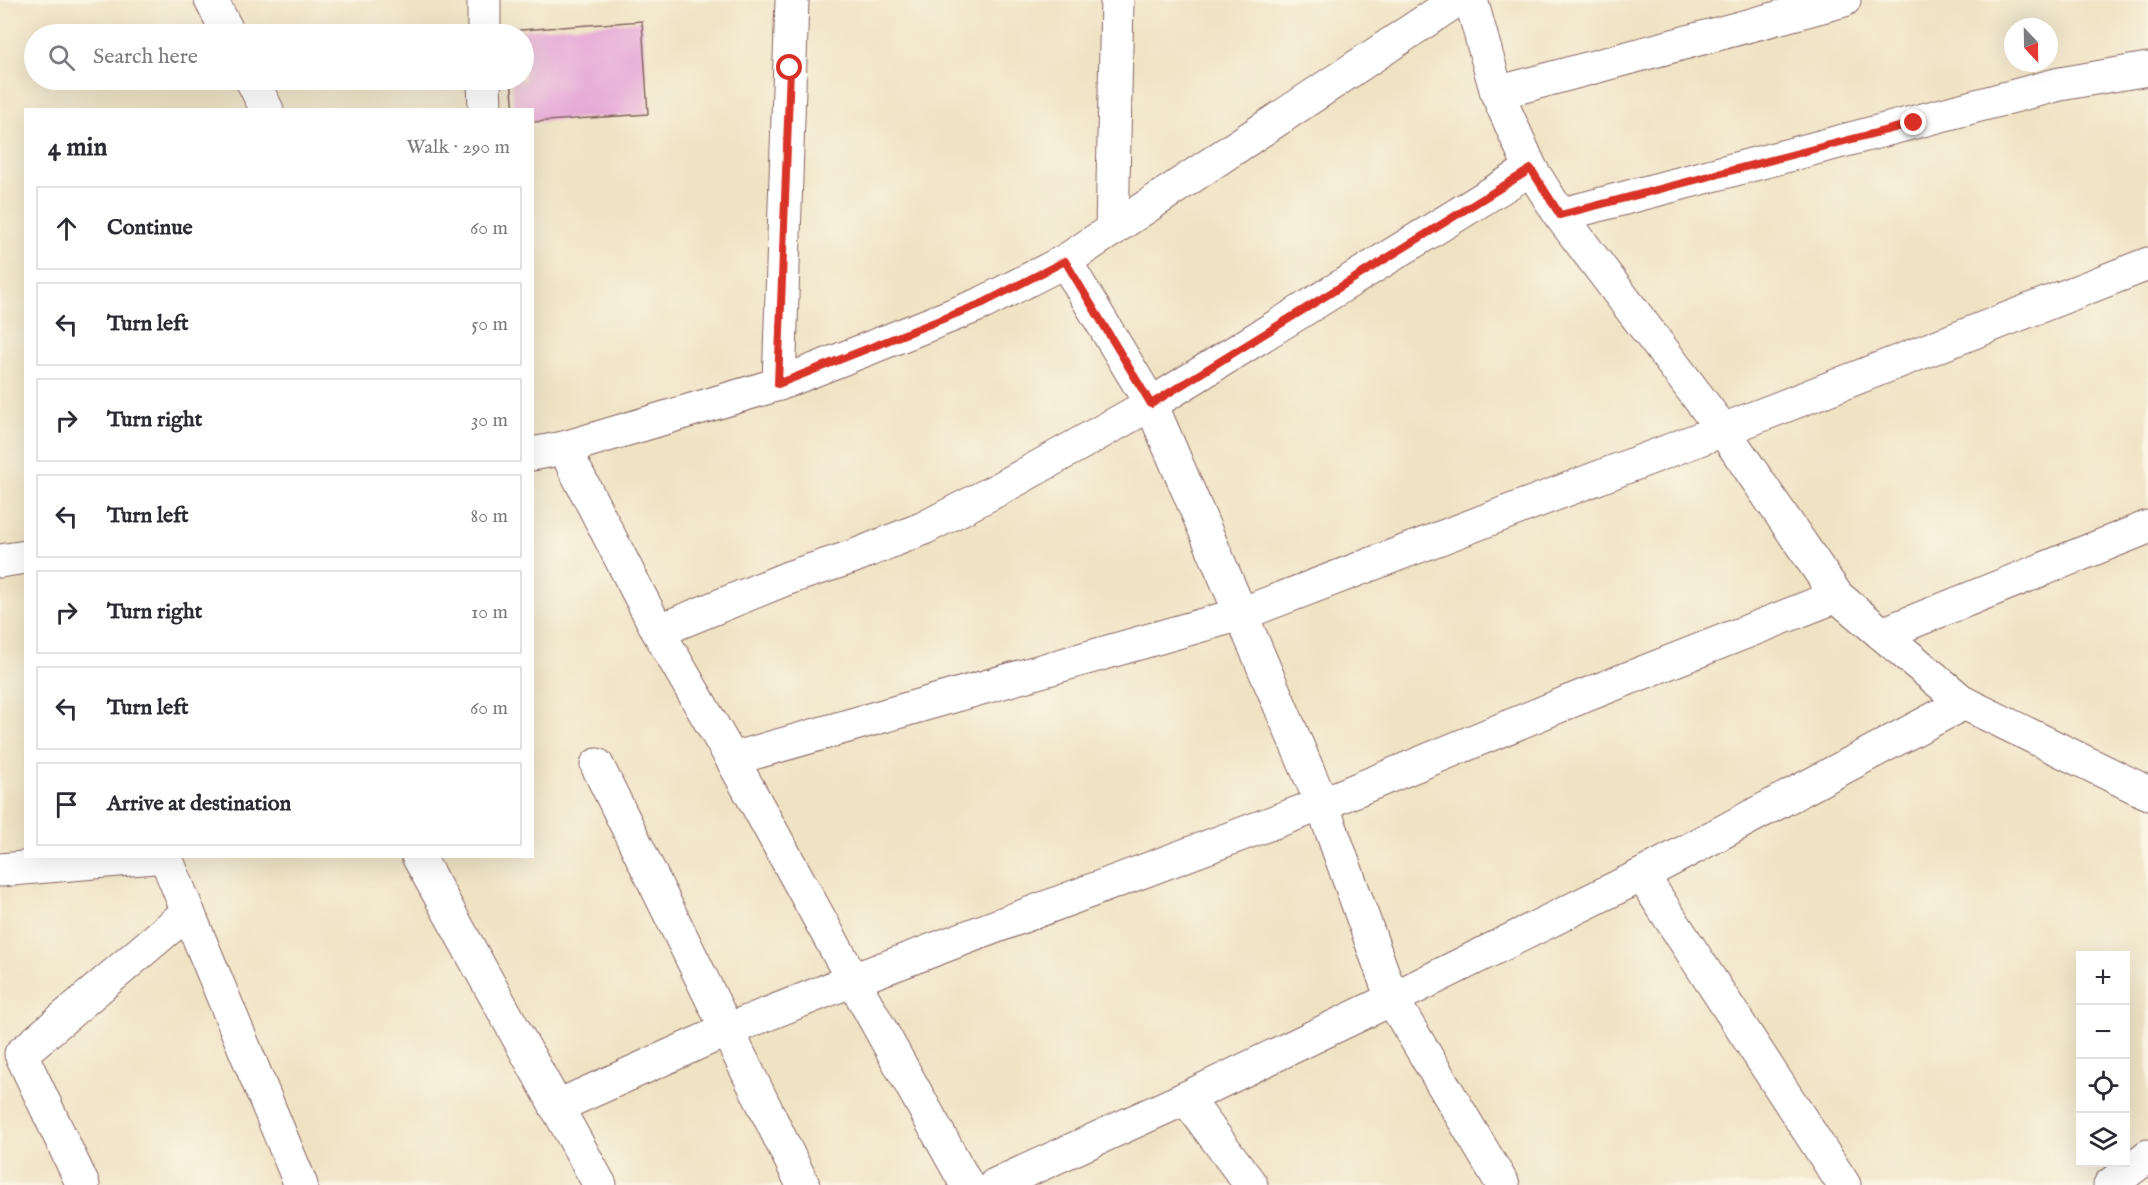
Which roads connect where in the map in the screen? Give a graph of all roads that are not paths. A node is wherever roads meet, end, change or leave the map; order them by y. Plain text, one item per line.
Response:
1 (212, 0) edge
2 (484, 0) edge
3 (792, 0) edge
4 (1117, 0) edge
5 (1457, 0) edge
6 (1471, 0) edge
7 (1845, 0) edge
8 (224, 24) edge
9 (484, 24) edge
10 (2148, 69) edge
11 (257, 90) edge
12 (484, 90) edge
13 (1497, 93) junction
14 (266, 108) edge
15 (484, 108) edge
16 (1531, 169) junction
17 (1560, 215) junction
18 (1112, 230) junction
19 (1065, 261) junction
20 (2148, 264) edge
21 (778, 384) junction
22 (1151, 404) junction
23 (1723, 430) junction
24 (564, 448) junction
25 (534, 454) edge
26 (2148, 527) edge
27 (24, 557) edge
28 (0, 561) edge
29 (1837, 596) junction
30 (1241, 614) junction
31 (658, 631) junction
32 (1882, 634) junction
33 (1964, 704) junction
34 (732, 759) junction
35 (597, 765) dead end
36 (2148, 793) edge
37 (1322, 804) junction
38 (153, 858) edge
39 (166, 858) edge
40 (419, 858) edge
41 (0, 870) edge
42 (1642, 874) junction
43 (188, 912) junction
44 (853, 980) junction
45 (1392, 999) junction
46 (727, 1030) junction
47 (11, 1060) edge
48 (1186, 1098) junction
49 (556, 1107) junction
50 (2148, 1156) edge
51 (82, 1185) edge
52 (301, 1185) edge
53 (600, 1185) edge
54 (803, 1185) edge
55 (967, 1185) edge
56 (995, 1185) edge
57 (1251, 1185) edge
58 (1503, 1185) edge
59 (1844, 1185) edge
60 (2110, 1185) edge

1 - 8 street
2 - 9 street
3 - 21 street
4 - 18 street
5 - 18 street
6 - 13 street
7 - 13 street
10 - 17 street
11 - 14 street
12 - 15 street
13 - 16 street
16 - 17 street
16 - 22 street
17 - 23 street
18 - 19 street
19 - 21 street
19 - 22 street
20 - 23 street
21 - 24 street
22 - 30 street
22 - 31 street
23 - 29 street
23 - 30 street
24 - 25 street
24 - 31 street
26 - 32 street
27 - 28 street
29 - 32 street
29 - 37 street
30 - 34 street
30 - 37 street
31 - 34 street
32 - 33 street
33 - 36 street
33 - 42 street
34 - 44 street
35 - 46 street
37 - 44 street
37 - 45 street
38 - 41 street
39 - 43 street
40 - 49 street
42 - 45 street
42 - 59 street
43 - 47 street
43 - 52 street
44 - 46 street
44 - 55 street
45 - 48 street
45 - 58 street
46 - 49 street
46 - 54 street
47 - 51 street
48 - 56 street
48 - 57 street
49 - 53 street
50 - 60 street

